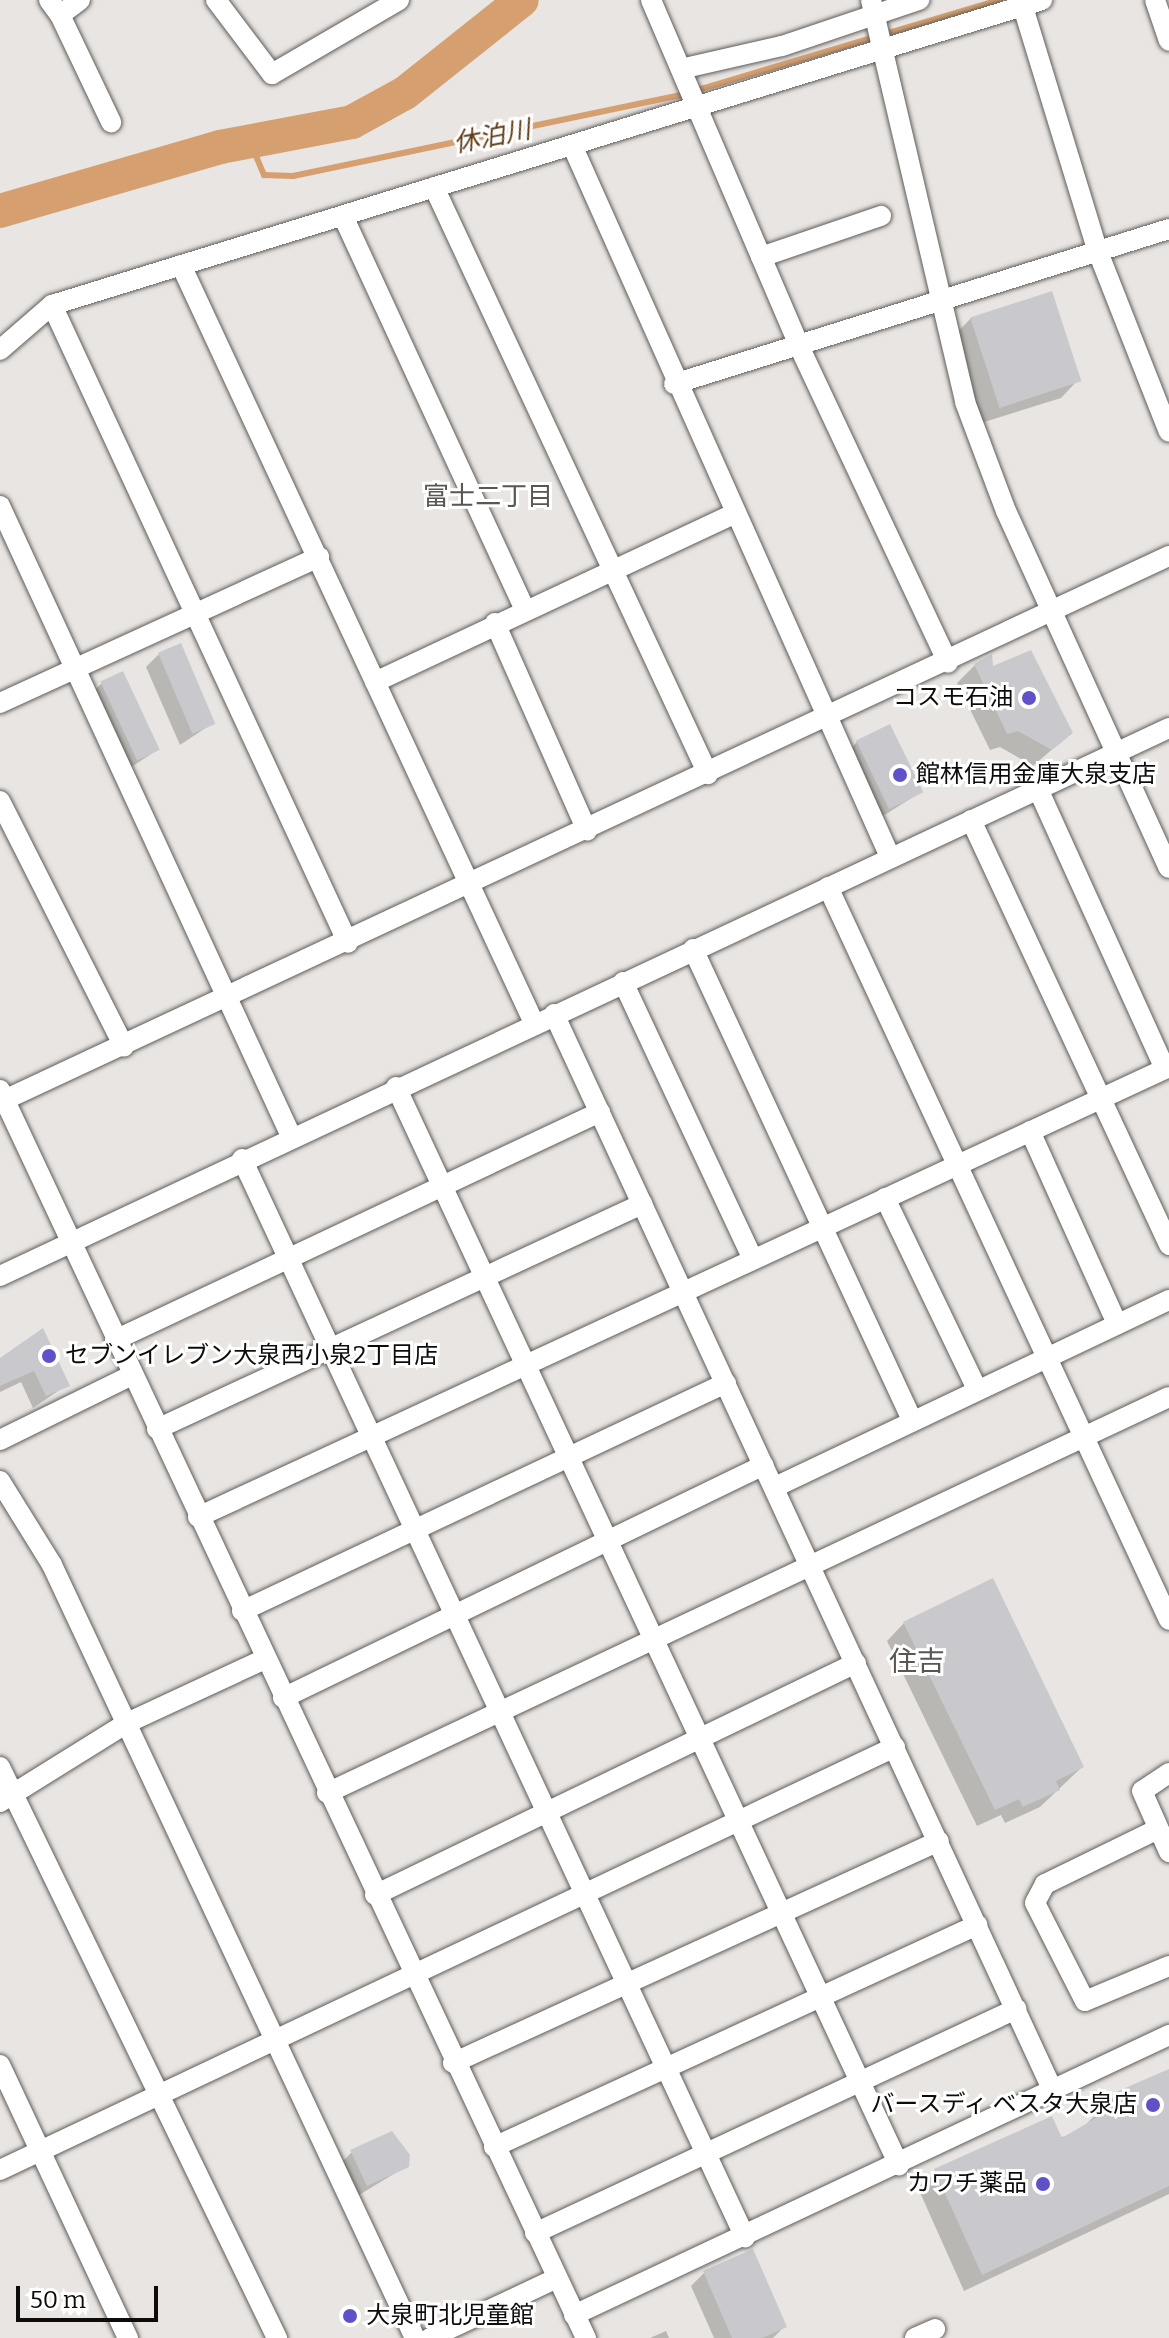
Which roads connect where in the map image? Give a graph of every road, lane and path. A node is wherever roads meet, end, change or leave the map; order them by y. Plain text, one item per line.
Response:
1 (80, 0) edge
2 (216, 0) edge
3 (651, 0) edge
4 (919, 0) edge
5 (1155, 0) edge
6 (389, 3) edge
7 (1032, 3) edge
8 (54, 7) edge
9 (874, 14) edge
10 (1169, 41) edge
11 (880, 52) junction
12 (685, 68) junction
13 (697, 105) junction
14 (111, 122) dead end
15 (572, 145) junction
16 (434, 187) junction
17 (343, 216) junction
18 (881, 216) dead end
19 (1169, 229) edge
20 (1098, 252) junction
21 (761, 257) junction
22 (181, 265) junction
23 (942, 303) junction
24 (52, 305) junction
25 (799, 346) junction
26 (0, 350) edge
27 (674, 384) junction
28 (1169, 432) edge
29 (0, 506) edge
30 (732, 515) junction
31 (1169, 556) edge
32 (319, 557) junction
33 (613, 568) junction
34 (525, 609) junction
35 (196, 612) junction
36 (1053, 615) junction
37 (495, 623) junction
38 (948, 663) junction
39 (75, 669) junction
40 (375, 682) junction
41 (0, 703) edge
42 (828, 720) junction
43 (1169, 728) edge
44 (1116, 753) junction
45 (708, 774) junction
46 (1038, 789) junction
47 (0, 801) edge
48 (971, 820) junction
49 (587, 831) junction
50 (890, 857) junction
51 (1169, 868) edge
52 (470, 886) junction
53 (828, 887) junction
54 (348, 943) junction
55 (693, 949) junction
56 (623, 982) junction
57 (229, 998) junction
58 (554, 1014) junction
59 (534, 1023) junction
60 (124, 1046) junction
61 (1167, 1068) edge
62 (396, 1087) junction
63 (2, 1097) edge
64 (1101, 1099) junction
65 (600, 1112) junction
66 (1030, 1131) junction
67 (291, 1136) junction
68 (242, 1159) junction
69 (958, 1163) junction
70 (443, 1186) junction
71 (885, 1198) junction
72 (642, 1204) junction
73 (822, 1227) junction
74 (68, 1239) junction
75 (1169, 1245) edge
76 (289, 1259) junction
77 (753, 1259) junction
78 (0, 1276) edge
79 (485, 1277) junction
80 (683, 1291) junction
81 (1169, 1300) edge
82 (1117, 1324) junction
83 (115, 1340) junction
84 (330, 1349) junction
85 (1047, 1356) junction
86 (526, 1365) junction
87 (132, 1375) junction
88 (726, 1383) junction
89 (977, 1389) junction
90 (1169, 1397) edge
91 (912, 1420) junction
92 (157, 1429) junction
93 (1084, 1435) junction
94 (371, 1437) junction
95 (0, 1440) edge
96 (569, 1457) junction
97 (764, 1465) junction
98 (0, 1481) edge
99 (775, 1487) junction
100 (198, 1517) junction
101 (414, 1530) junction
102 (607, 1540) junction
103 (812, 1567) junction
104 (1161, 1583) edge
105 (242, 1611) junction
106 (453, 1615) junction
107 (1169, 1620) edge
108 (654, 1640) junction
109 (263, 1660) junction
110 (856, 1663) junction
111 (283, 1698) junction
112 (499, 1712) junction
113 (127, 1723) junction
114 (700, 1738) junction
115 (895, 1747) junction
116 (0, 1767) edge
117 (1169, 1773) edge
118 (327, 1793) junction
119 (8, 1798) edge
120 (546, 1813) junction
121 (738, 1820) junction
122 (1158, 1829) junction
123 (939, 1841) junction
124 (1169, 1852) edge
125 (583, 1892) junction
126 (375, 1895) junction
127 (781, 1913) junction
128 (977, 1925) junction
129 (1169, 1966) edge
130 (411, 1972) junction
131 (626, 1984) junction
132 (820, 1997) junction
133 (1016, 2009) junction
134 (1169, 2035) edge
135 (275, 2037) junction
136 (453, 2063) junction
137 (0, 2065) edge
138 (666, 2068) junction
139 (860, 2081) junction
140 (1052, 2089) junction
141 (160, 2094) junction
142 (494, 2147) junction
143 (41, 2151) junction
144 (706, 2153) junction
145 (899, 2165) junction
146 (0, 2170) edge
147 (535, 2233) junction
148 (745, 2237) junction
149 (557, 2278) junction
150 (574, 2315) junction
151 (935, 2329) dead end
152 (128, 2338) edge
153 (277, 2338) edge
154 (415, 2338) edge
155 (430, 2338) edge
156 (586, 2338) edge
157 (915, 2338) edge

1 - 8 street
2 - 6 street
3 - 12 street
4 - 9 street
5 - 10 street
7 - 11 street
7 - 20 street
8 - 14 street
9 - 11 street
9 - 12 street
11 - 13 street
11 - 23 street
12 - 13 street
13 - 15 street
13 - 21 street
15 - 16 street
15 - 27 street
16 - 17 street
16 - 33 street
17 - 22 street
17 - 34 street
18 - 21 street
19 - 20 street
20 - 23 street
20 - 28 street
21 - 25 street
22 - 24 street
22 - 32 street
23 - 25 street
23 - 36 street
24 - 26 street
24 - 35 street
25 - 27 street
25 - 38 street
27 - 30 street
29 - 39 street
30 - 33 street
30 - 42 street
31 - 36 street
32 - 35 street
32 - 40 street
33 - 34 street
33 - 45 street
34 - 37 street
35 - 39 street
35 - 54 street
36 - 38 street
36 - 44 street
37 - 40 street
37 - 49 street
38 - 42 street
39 - 41 street
39 - 57 street
40 - 52 street
42 - 45 street
42 - 50 street
43 - 44 street
44 - 46 street
44 - 51 street
45 - 49 street
46 - 48 street
46 - 61 street
47 - 60 street
48 - 50 street
48 - 64 street
49 - 52 street
50 - 53 street
52 - 54 street
52 - 59 street
53 - 55 street
53 - 69 street
54 - 57 street
55 - 56 street
55 - 73 street
56 - 58 street
56 - 77 street
57 - 60 street
57 - 67 street
58 - 59 street
58 - 65 street
59 - 62 street
60 - 63 street
61 - 64 street
62 - 67 street
62 - 70 street
63 - 74 street
64 - 66 street
64 - 75 street
65 - 70 street
65 - 72 street
66 - 69 street
66 - 82 street
67 - 68 street
68 - 74 street
68 - 76 street
69 - 71 street
69 - 85 street
70 - 76 street
70 - 79 street
71 - 73 street
71 - 89 street
72 - 79 street
72 - 80 street
73 - 77 street
73 - 91 street
74 - 78 street
74 - 83 street
76 - 83 street
76 - 84 street
77 - 80 street
79 - 84 street
79 - 86 street
80 - 86 street
80 - 88 street
81 - 82 street
82 - 85 street
83 - 87 street
84 - 92 street
84 - 94 street
85 - 89 street
85 - 93 street
86 - 94 street
86 - 96 street
87 - 92 street
87 - 95 street
88 - 96 street
88 - 97 street
89 - 91 street
90 - 93 street
91 - 99 street
92 - 100 street
93 - 103 street
93 - 104 street
94 - 100 street
94 - 101 street
96 - 101 street
96 - 102 street
97 - 99 street
97 - 102 street
98 - 113 street
99 - 103 street
100 - 105 street
101 - 105 street
101 - 106 street
102 - 106 street
102 - 108 street
103 - 108 street
103 - 110 street
104 - 107 street
105 - 109 street
106 - 111 street
106 - 112 street
108 - 112 street
108 - 114 street
109 - 111 street
109 - 113 street
110 - 114 street
110 - 115 street
111 - 118 street
112 - 118 street
112 - 120 street
113 - 119 street
113 - 135 street
114 - 120 street
114 - 121 street
115 - 121 street
115 - 123 street
116 - 119 street
117 - 122 street
118 - 126 street
119 - 141 street
120 - 125 street
120 - 126 street
121 - 125 street
121 - 127 street
122 - 124 street
122 - 129 street
123 - 127 street
123 - 128 street
125 - 130 street
125 - 131 street
126 - 130 street
127 - 131 street
127 - 132 street
128 - 132 street
128 - 133 street
130 - 135 street
130 - 136 street
131 - 136 street
131 - 138 street
132 - 138 street
132 - 139 street
133 - 139 street
133 - 140 street
134 - 140 street
135 - 141 street
135 - 154 street
136 - 142 street
137 - 143 street
138 - 142 street
138 - 144 street
139 - 144 street
139 - 145 street
140 - 145 street
141 - 143 street
141 - 153 street
142 - 147 street
143 - 146 street
143 - 152 street
144 - 147 street
144 - 148 street
145 - 148 street
147 - 149 street
148 - 150 street
149 - 150 street
149 - 155 street
150 - 156 street
151 - 157 street

